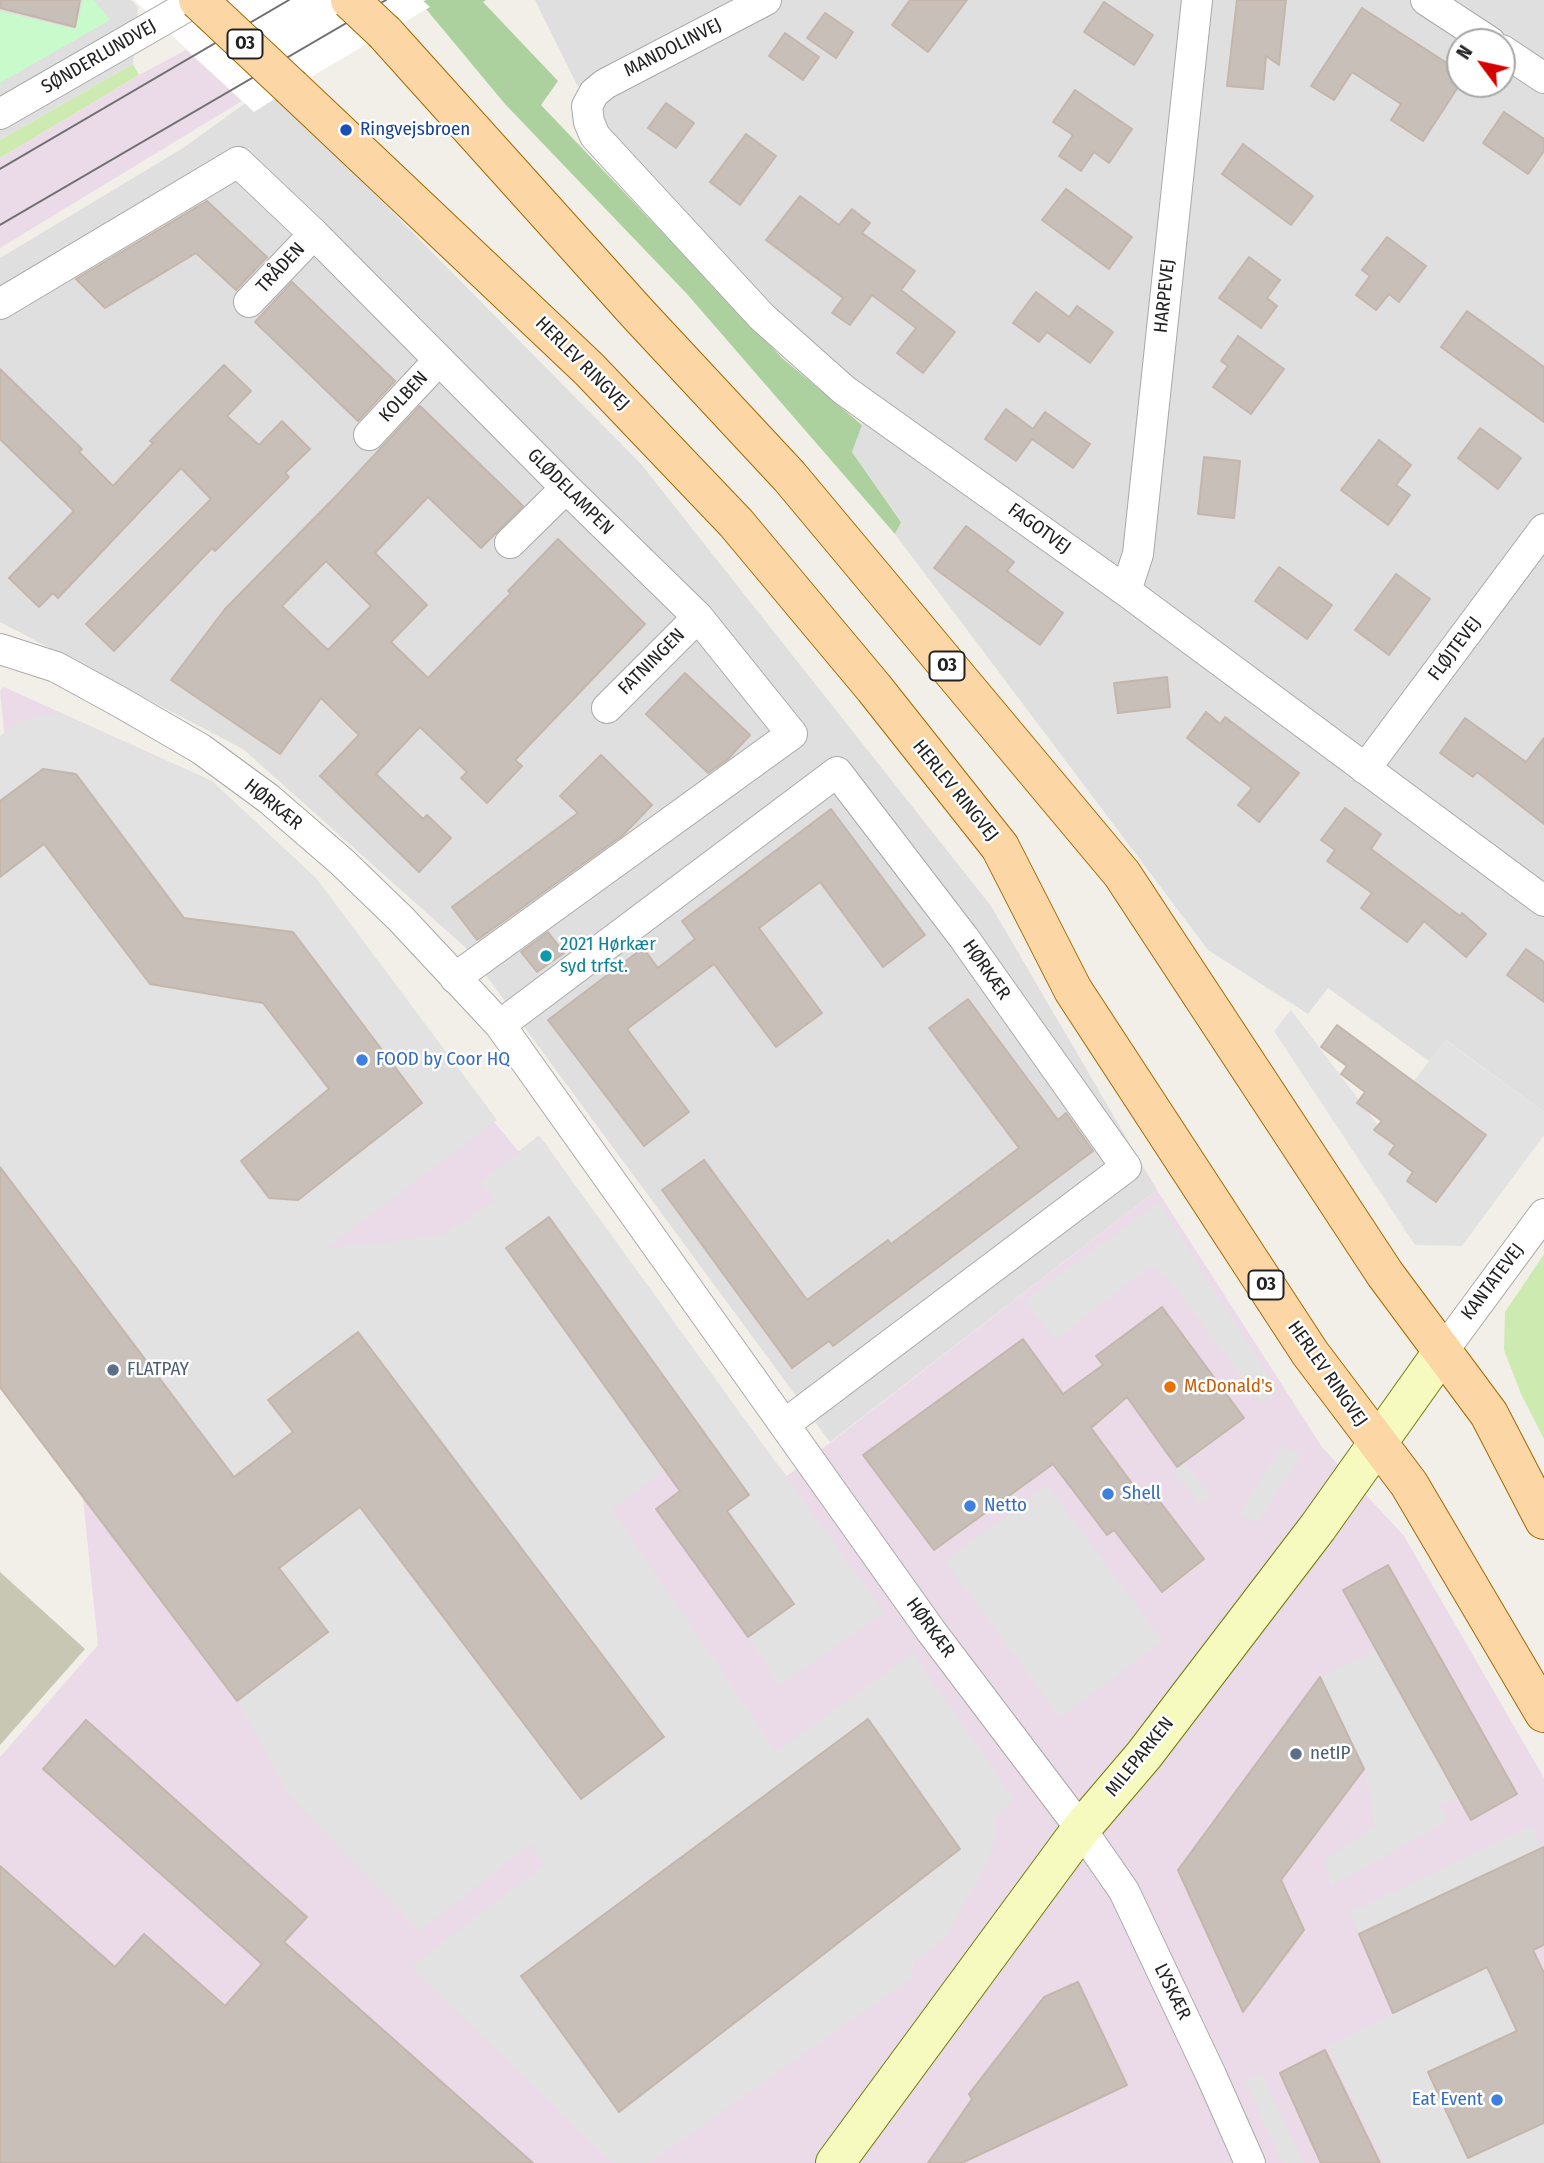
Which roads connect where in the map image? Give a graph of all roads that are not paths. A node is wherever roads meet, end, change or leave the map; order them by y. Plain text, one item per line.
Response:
1 (198, 0) edge
2 (350, 0) edge
3 (766, 0) edge
4 (1197, 0) edge
5 (1426, 0) edge
6 (1469, 28) edge
7 (1516, 59) edge
8 (1544, 78) edge
9 (587, 106) joint
10 (0, 114) edge
11 (314, 234) junction
12 (249, 302) dead end
13 (0, 304) edge
14 (439, 360) junction
15 (369, 435) dead end
16 (566, 488) junction
17 (1544, 529) edge
18 (510, 543) dead end
19 (1126, 591) junction
20 (698, 617) junction
21 (0, 649) edge
22 (607, 708) dead end
23 (1366, 769) junction
24 (1544, 901) edge
25 (455, 978) junction
26 (500, 1025) junction
27 (1544, 1214) edge
28 (1443, 1350) junction
29 (785, 1424) junction
30 (1378, 1445) junction
31 (1544, 1520) edge
32 (1544, 1713) edge
33 (1081, 1829) junction
34 (835, 2163) edge
35 (1250, 2163) edge

1 - 10 street, SØNDERLUNDVEJ
1 - 30 main road, HERLEV RINGVEJ / O3, bridge
2 - 28 main road, O3, bridge
3 - 9 street, MANDOLINVEJ
4 - 19 street, HARPEVEJ
5 - 6 street
7 - 8 street
9 - 19 street, FAGOTVEJ
11 - 12 street, TRÅDEN
11 - 13 street, GLØDELAMPEN
11 - 14 street, GLØDELAMPEN
14 - 15 street, KOLBEN
14 - 16 street, GLØDELAMPEN
16 - 18 street
16 - 20 street, GLØDELAMPEN
17 - 23 street, FLØJTEVEJ
19 - 23 street, FAGOTVEJ
20 - 22 street, FATNINGEN
20 - 25 street, GLØDELAMPEN
21 - 25 street, HØRKÆR
23 - 24 street, FAGOTVEJ
25 - 26 street, HØRKÆR
26 - 29 street, HØRKÆR
26 - 29 street, HØRKÆR
27 - 28 street, KANTATEVEJ
28 - 30 street, MILEPARKEN
28 - 31 main road, O3
29 - 33 street, HØRKÆR
30 - 32 main road, HERLEV RINGVEJ / O3
30 - 33 street, MILEPARKEN
33 - 34 street, MILEPARKEN
33 - 35 street, LYSKÆR

